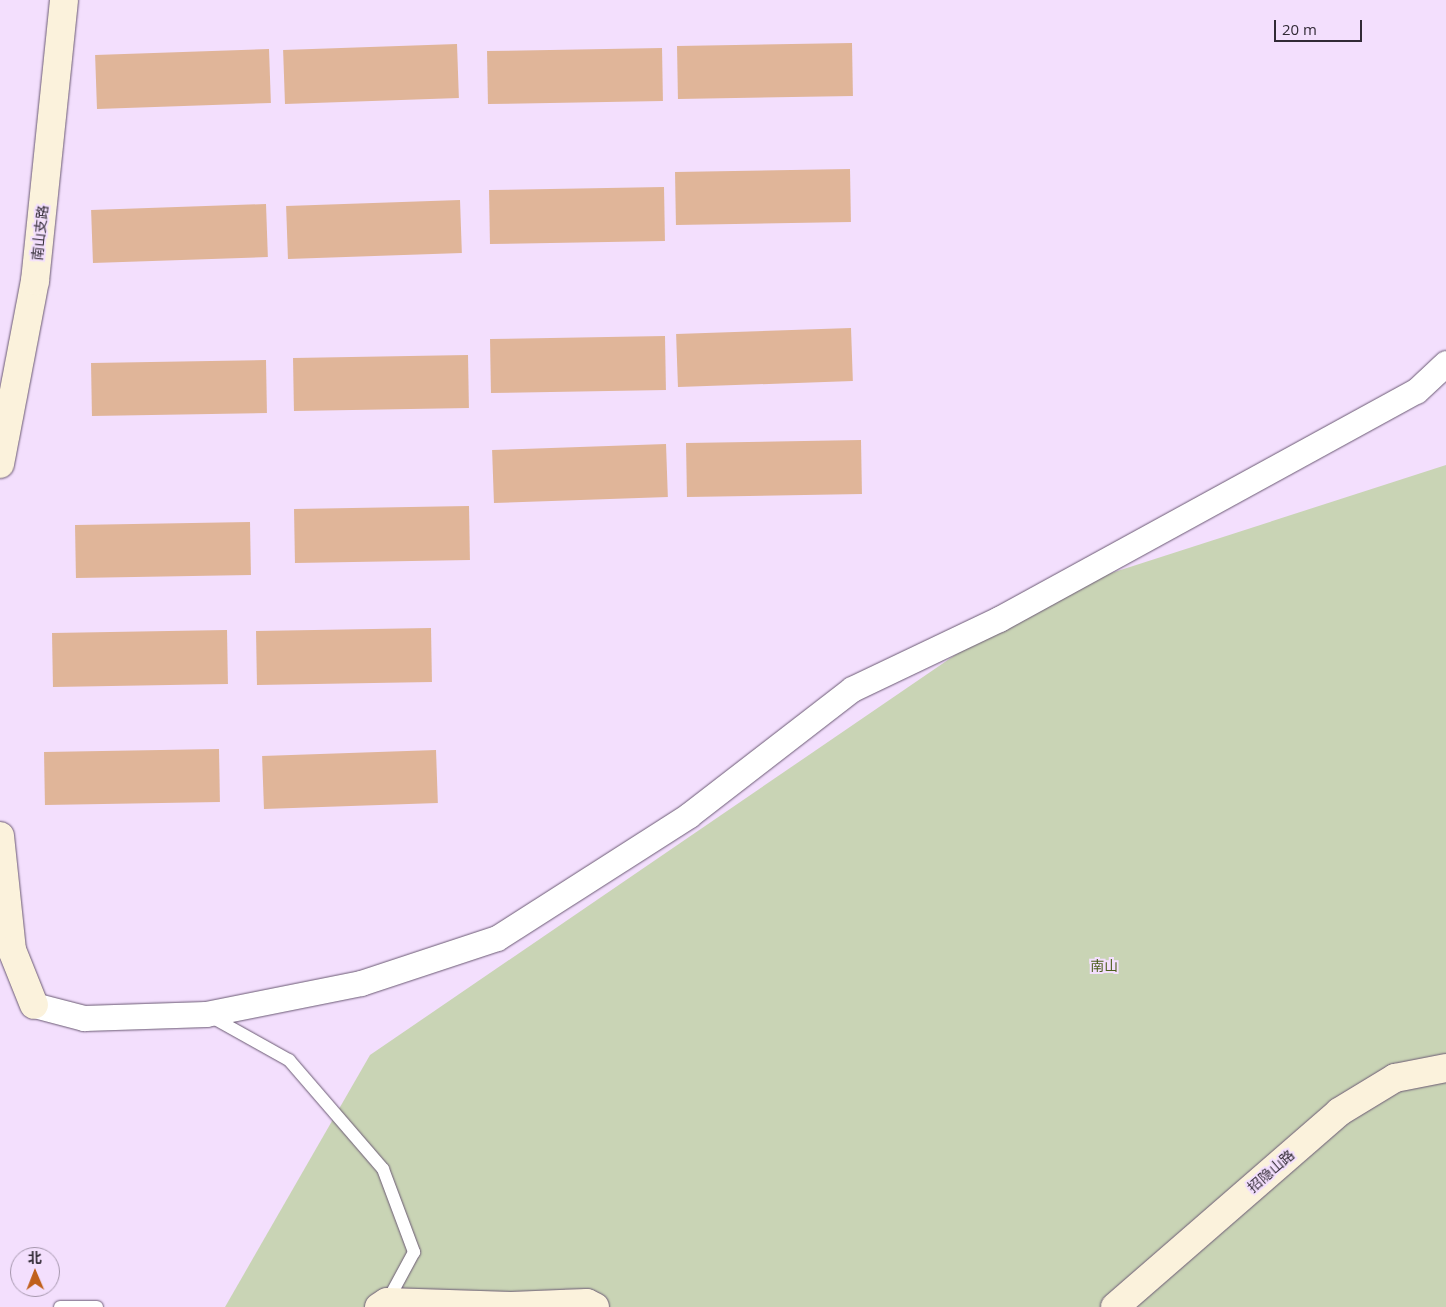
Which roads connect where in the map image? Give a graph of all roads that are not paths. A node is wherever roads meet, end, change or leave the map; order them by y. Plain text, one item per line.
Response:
1 (64, 0) edge
2 (1446, 363) edge
3 (0, 464) edge
4 (0, 836) edge
5 (34, 1005) joint
6 (206, 1014) junction
7 (1446, 1068) edge
8 (383, 1304) edge
9 (60, 1307) edge
10 (97, 1307) edge
11 (595, 1307) edge
12 (1115, 1307) edge

1 - 3 street, 南山支路
2 - 6 street
4 - 5 street
5 - 6 street
6 - 8 lane
7 - 12 street, 招隐山路
8 - 11 street
9 - 10 lane

